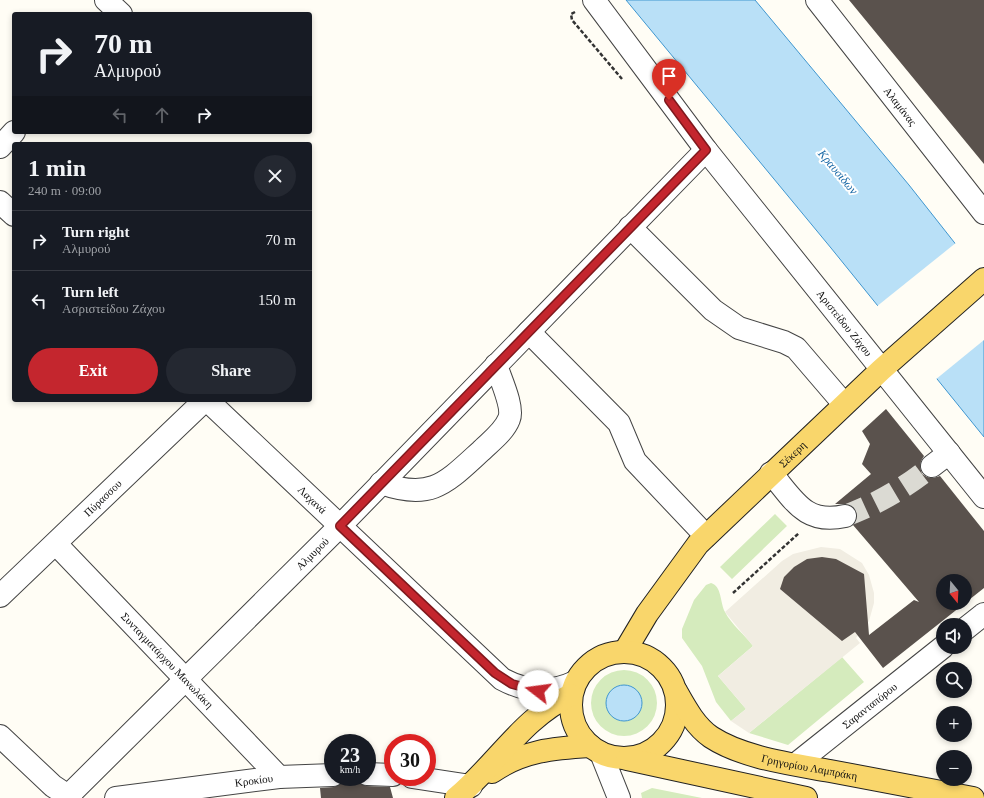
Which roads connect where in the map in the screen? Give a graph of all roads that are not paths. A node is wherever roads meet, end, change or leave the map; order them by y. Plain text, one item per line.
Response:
1 (106, 0) edge
2 (817, 0) edge
3 (586, 5) edge
4 (119, 12) edge
5 (12, 134) edge
6 (0, 147) edge
7 (706, 150) junction
8 (0, 202) edge
9 (984, 213) edge
10 (12, 214) edge
11 (630, 227) junction
12 (984, 279) edge
13 (529, 332) junction
14 (888, 363) junction
15 (496, 365) junction
16 (204, 402) edge
17 (208, 402) edge
18 (844, 404) junction
19 (949, 453) junction
20 (932, 466) tunnel mouth
21 (771, 473) junction
22 (381, 483) junction
23 (984, 496) edge
24 (845, 516) tunnel mouth
25 (340, 526) junction
26 (706, 536) junction
27 (56, 544) junction
28 (0, 596) edge
29 (984, 614) edge
30 (972, 623) edge
31 (625, 651) junction
32 (936, 653) edge
33 (185, 679) junction
34 (674, 687) junction
35 (573, 688) junction
36 (0, 736) edge
37 (604, 752) junction
38 (796, 764) junction
39 (324, 775) edge
40 (279, 777) junction
41 (436, 784) edge
42 (464, 792) edge
43 (170, 794) edge
44 (68, 798) edge
45 (116, 798) edge
46 (619, 798) edge
47 (806, 798) edge
48 (974, 798) edge

1 - 4 street
2 - 9 street, Αλαμάνας
3 - 7 street, Αριστείδου Ζάχου
5 - 6 street
7 - 11 street, Αλμυρού
7 - 14 street, Αριστείδου Ζάχου
8 - 10 street
11 - 13 street, Αλμυρού
11 - 18 street
12 - 14 main road, Σέκερη
13 - 15 street, Αλμυρού
13 - 26 street
14 - 18 main road, Σέκερη
14 - 19 street, Αριστείδου Ζάχου
15 - 22 street, Αλμυρού
15 - 22 street
16 - 27 street, Πύρασσου
17 - 25 street, Λαχανά
18 - 21 main road, Σέκερη
19 - 20 street
19 - 23 street, Αριστείδου Ζάχου
21 - 24 street
21 - 26 main road, Σέκερη
22 - 25 street, Αλμυρού
25 - 33 street, Αλμυρού
25 - 35 street, Λαχανά
26 - 31 main road, Σέκερη
27 - 28 street, Πύρασσου
27 - 33 street, Συνταγματάρχου Μανωλάκη
29 - 30 street
31 - 34 main road
31 - 35 main road
32 - 38 street, Σαρανταπόρου
33 - 40 street, Συνταγματάρχου Μανωλάκη
33 - 44 street, Αλμυρού
34 - 37 main road
34 - 38 main road, Γρηγορίου Λαμπράκη
35 - 37 main road
35 - 42 main road
36 - 44 street
37 - 42 main road
37 - 46 street
37 - 47 main road
38 - 48 main road, Γρηγορίου Λαμπράκη
39 - 40 street, Κροκίου
40 - 43 street, Κροκίου
41 - 42 street
43 - 45 street, Κροκίου

